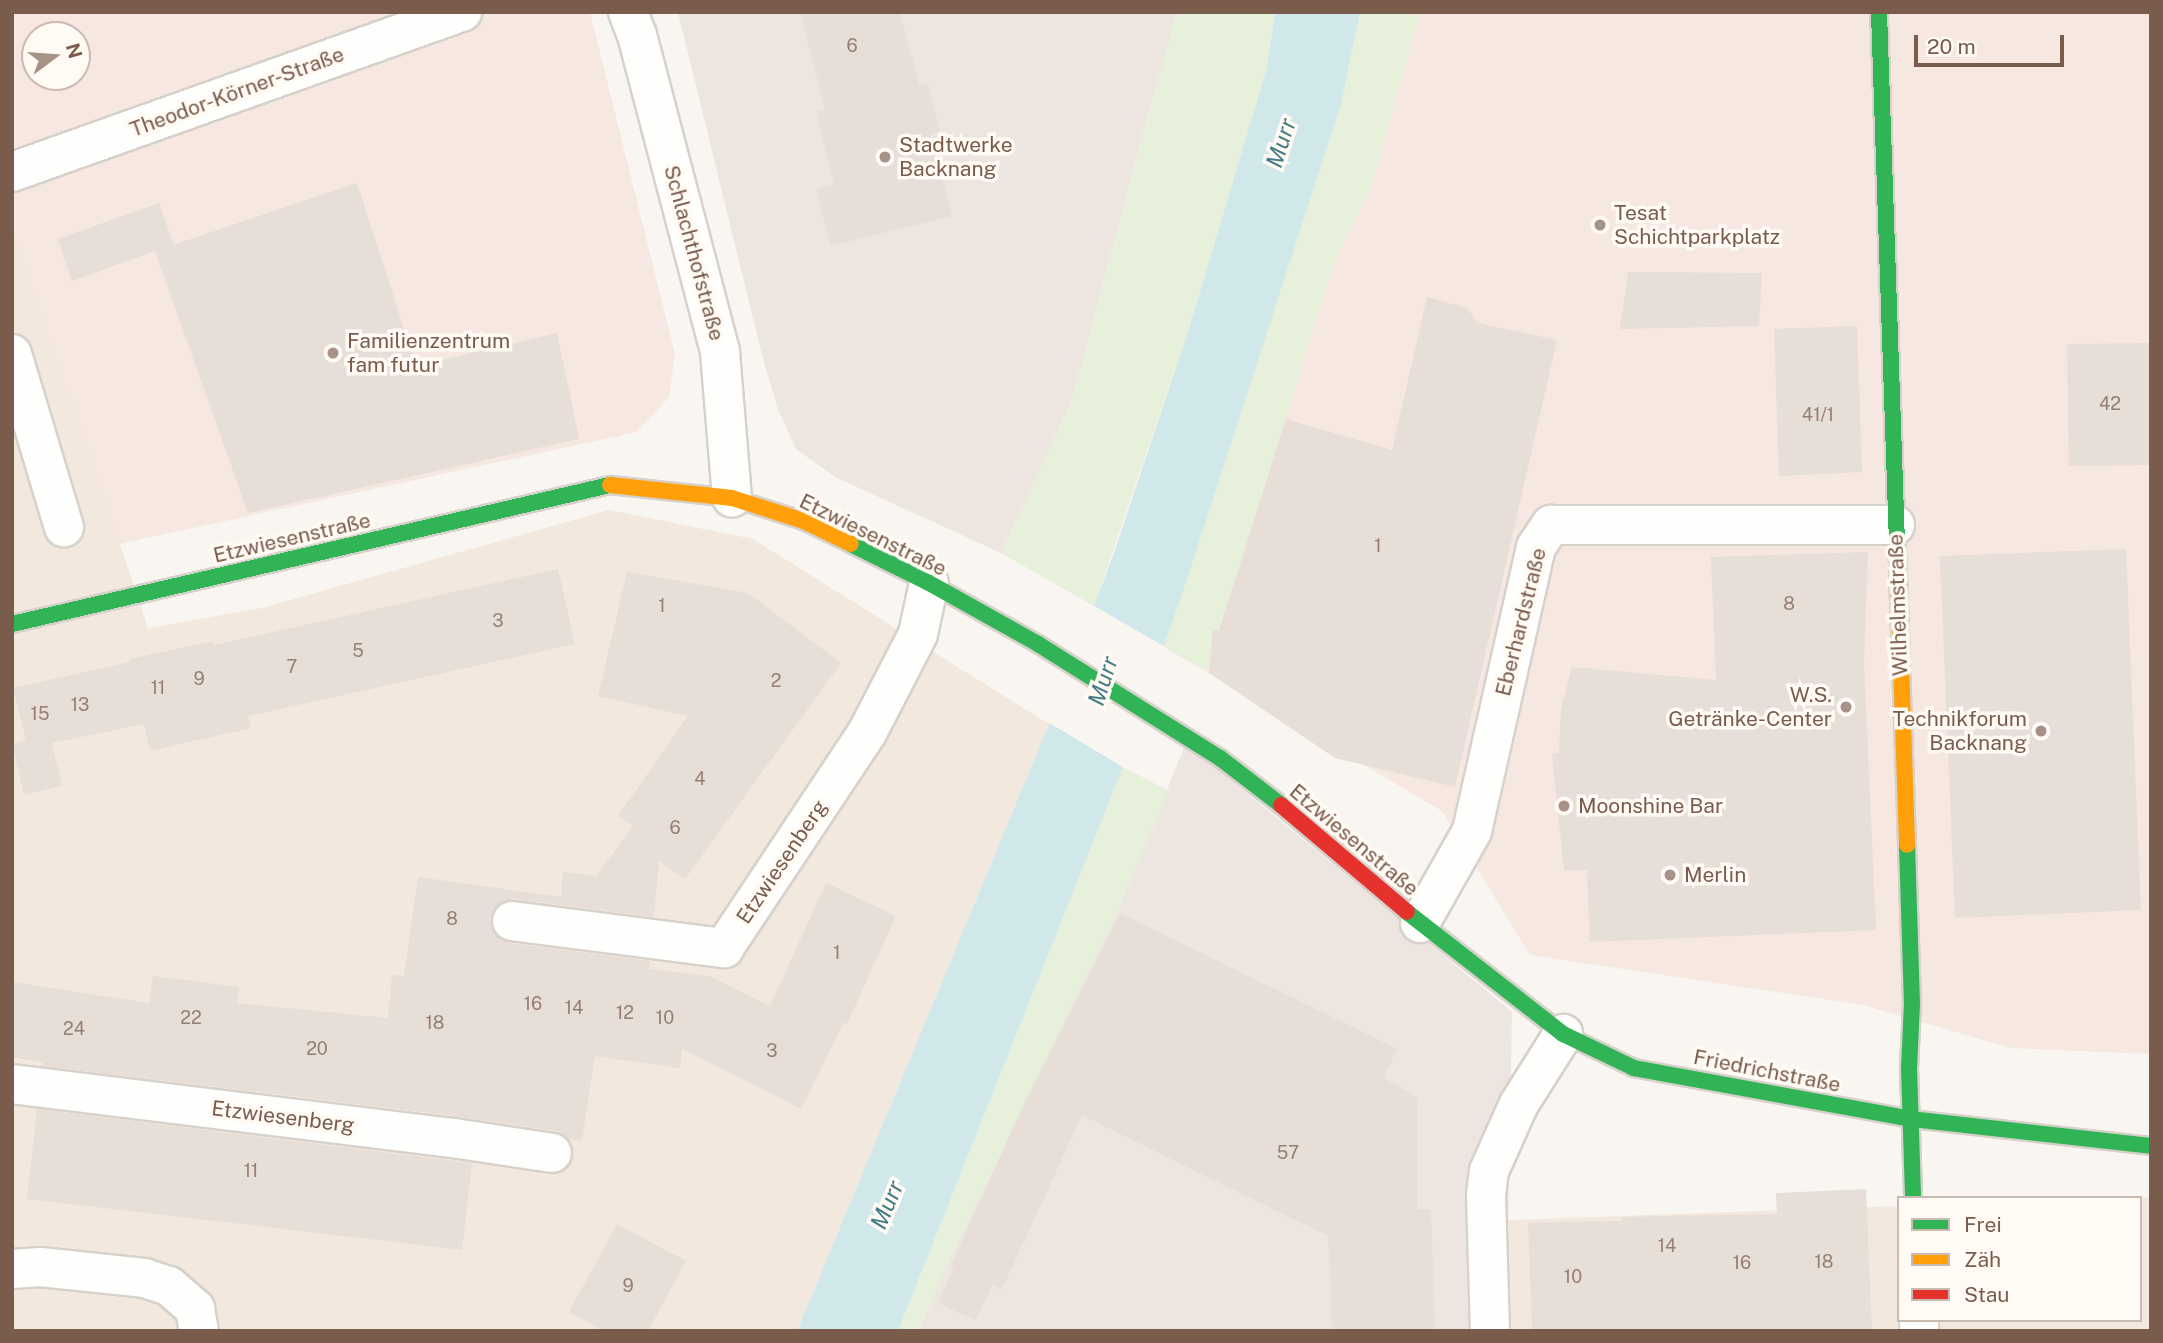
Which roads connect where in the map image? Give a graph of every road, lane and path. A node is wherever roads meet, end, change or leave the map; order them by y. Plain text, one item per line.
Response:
1 (461, 12) edge
2 (628, 12) edge
3 (1879, 12) edge
4 (12, 172) edge
5 (12, 354) edge
6 (732, 498) junction
7 (1895, 525) junction
8 (64, 527) dead end
9 (929, 583) junction
10 (12, 624) edge
11 (512, 921) dead end
12 (1420, 923) junction
13 (1563, 1034) junction
14 (12, 1084) edge
15 (1911, 1119) junction
16 (2151, 1146) edge
17 (552, 1153) dead end
18 (1913, 1196) edge
19 (12, 1269) edge
20 (200, 1331) edge
21 (1490, 1331) edge

1 - 4 street, Theodor-Körner-Straße
2 - 6 street, Schlachthofstraße
3 - 7 street, Wilhelmstraße
5 - 8 street
6 - 9 street, Etzwiesenstraße
6 - 10 street, Etzwiesenstraße
7 - 12 street, Eberhardstraße
7 - 15 street, Wilhelmstraße
9 - 11 street, Etzwiesenberg
9 - 12 street, Etzwiesenstraße
12 - 13 street, Friedrichstraße
13 - 15 street, Friedrichstraße
13 - 21 street
14 - 17 street, Etzwiesenberg
15 - 16 street, Friedrichstraße
15 - 18 street, Wilhelmstraße
19 - 20 street

